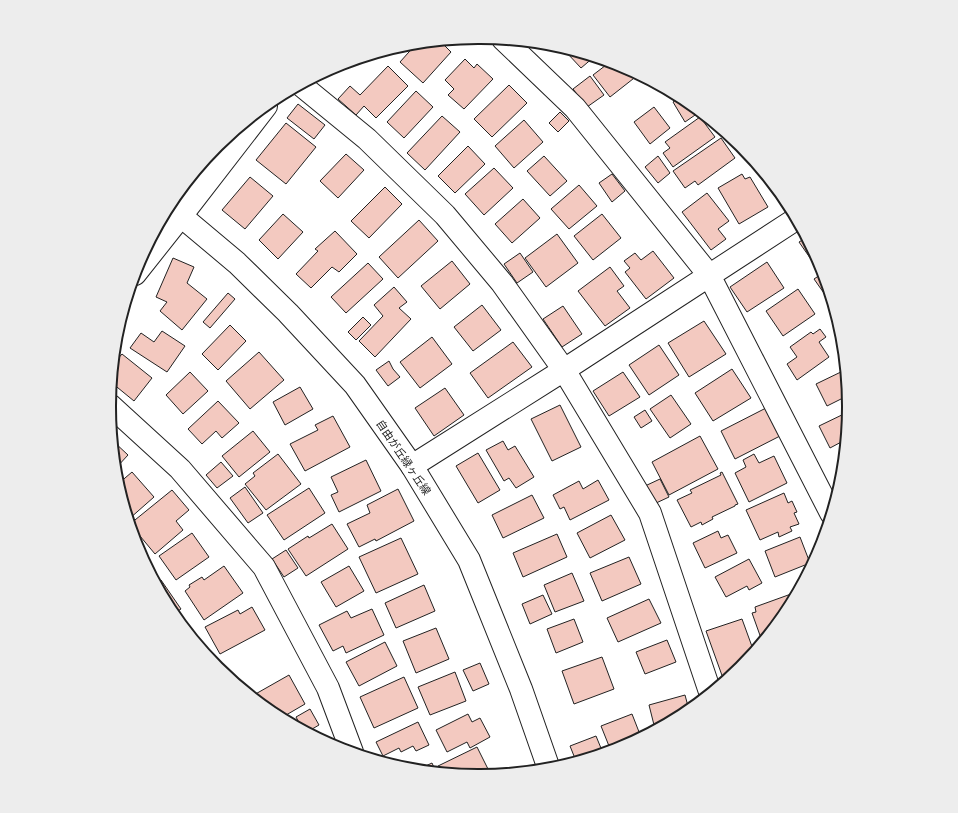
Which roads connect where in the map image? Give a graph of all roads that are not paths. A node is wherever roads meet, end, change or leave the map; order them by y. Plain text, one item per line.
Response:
1 (510, 46) edge
2 (306, 89) edge
3 (247, 128) edge
4 (175, 212) edge
5 (791, 222) edge
6 (158, 238) edge
7 (710, 275) junction
8 (564, 370) junction
9 (116, 411) edge
10 (412, 466) junction
11 (827, 506) edge
12 (708, 687) edge
13 (349, 745) edge
14 (547, 763) edge

1 - 7 street
2 - 8 street
3 - 4 street
4 - 6 street
4 - 10 street, 自由が丘緑ヶ丘線
5 - 7 street
7 - 8 street
7 - 11 street
8 - 10 street
8 - 12 street
9 - 13 street
10 - 14 street, 自由が丘緑ヶ丘線

